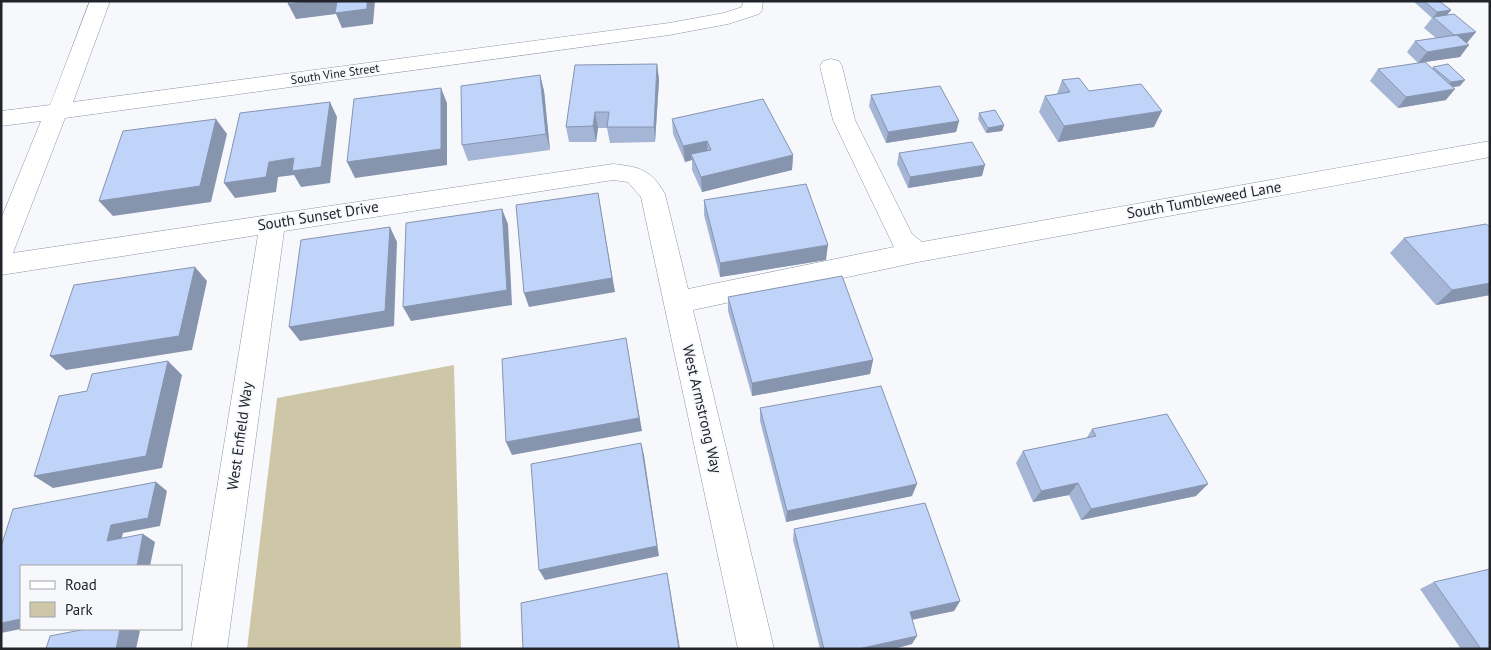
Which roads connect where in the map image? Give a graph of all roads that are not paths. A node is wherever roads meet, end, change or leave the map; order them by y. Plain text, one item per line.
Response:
1 (100, 1) edge
2 (753, 1) edge
3 (831, 66) dead end
4 (57, 112) junction
5 (1, 119) edge
6 (1490, 149) edge
7 (636, 175) joint
8 (272, 224) junction
9 (1, 251) edge
10 (918, 252) junction
11 (1, 265) edge
12 (678, 302) junction
13 (209, 649) edge
14 (756, 649) edge

1 - 4 street
2 - 4 street, South Vine Street
3 - 10 street
4 - 5 street, South Vine Street
4 - 9 street
6 - 10 street, South Tumbleweed Lane
7 - 8 street, South Sunset Drive
7 - 12 street, West Armstrong Way
8 - 11 street, South Sunset Drive
8 - 13 street, West Enfield Way
10 - 12 street, South Tumbleweed Lane
12 - 14 street, West Armstrong Way

